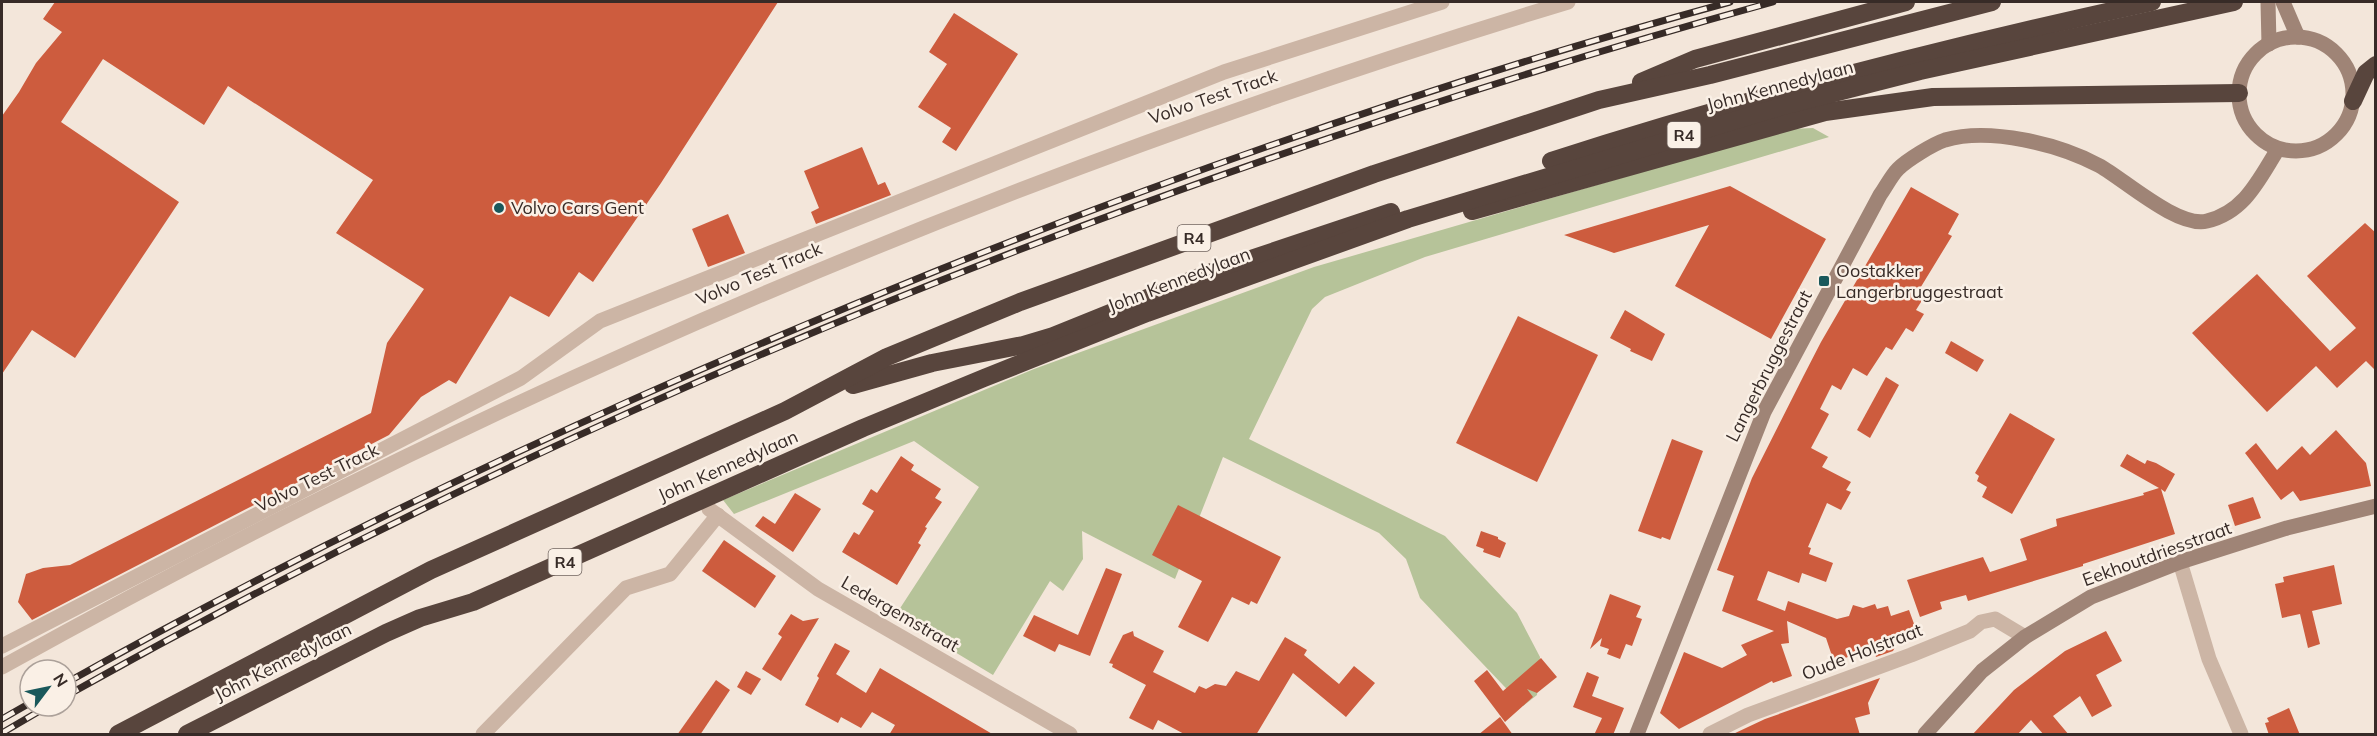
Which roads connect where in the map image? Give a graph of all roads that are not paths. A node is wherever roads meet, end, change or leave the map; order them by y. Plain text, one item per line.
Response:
1 (1442, 2) edge
2 (1568, 2) edge
3 (1906, 2) edge
4 (1992, 2) edge
5 (2152, 2) edge
6 (2234, 2) edge
7 (2276, 3) edge
8 (2298, 37) junction
9 (2268, 44) junction
10 (2376, 65) edge
11 (2239, 93) junction
12 (1599, 100) junction
13 (2353, 101) junction
14 (2278, 149) junction
15 (1147, 313) junction
16 (785, 411) junction
17 (2376, 506) edge
18 (2180, 562) junction
19 (2025, 637) junction
20 (2, 646) edge
21 (2, 668) edge
22 (118, 735) edge
23 (187, 735) edge
24 (483, 735) edge
25 (1070, 735) edge
26 (1637, 735) edge
27 (1710, 735) edge
28 (1925, 735) edge
29 (2241, 735) edge

1 - 20 street, Volvo Test Track
2 - 21 street, Volvo Test Track
3 - 12 highway
4 - 12 highway, John Kennedylaan / R4
5 - 16 highway, John Kennedylaan / R4
6 - 15 highway, John Kennedylaan / R4
7 - 8 street
7 - 9 street
8 - 9 street
8 - 13 street
9 - 11 street
10 - 13 highway
11 - 14 street
11 - 15 highway
12 - 16 highway, John Kennedylaan / R4
13 - 14 street
14 - 26 street, Langerbruggestraat
15 - 23 highway, John Kennedylaan / R4
16 - 22 highway, John Kennedylaan / R4
17 - 18 street, Eekhoutdriesstraat
18 - 19 street, Eekhoutdriesstraat
18 - 29 street
19 - 27 street, Oude Holstraat
19 - 28 street, Eekhoutdriesstraat
24 - 25 street, Ledergemstraat

